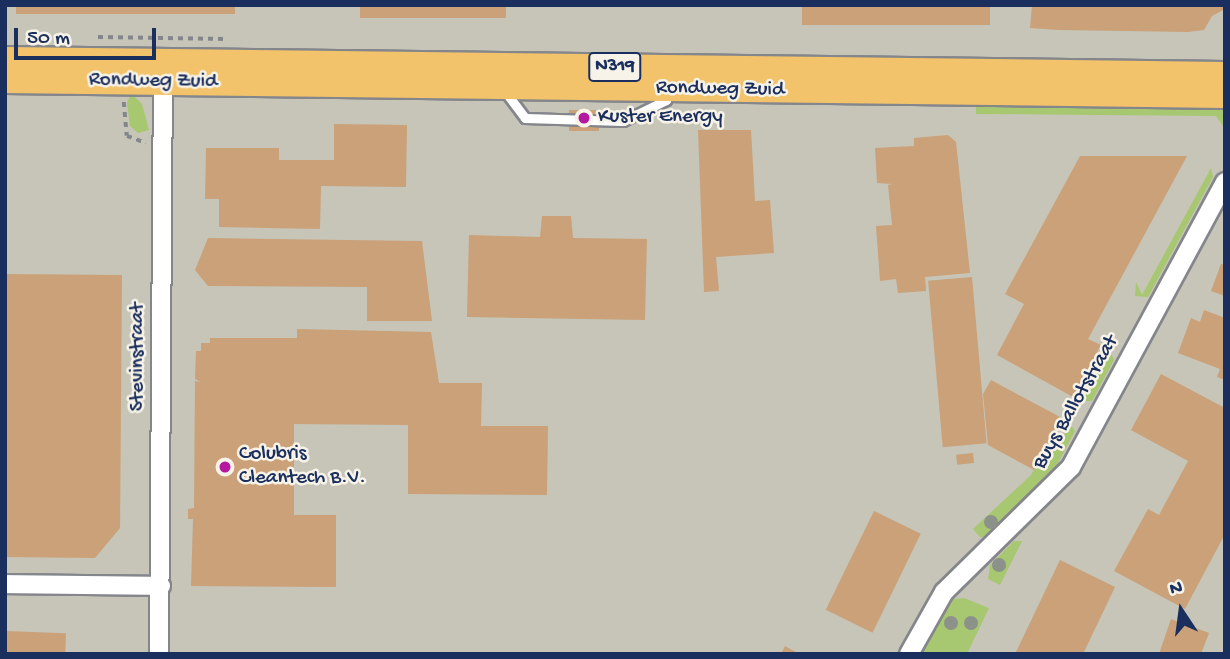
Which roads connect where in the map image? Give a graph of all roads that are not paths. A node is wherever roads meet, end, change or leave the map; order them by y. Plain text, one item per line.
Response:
1 (5, 60) edge
2 (163, 72) junction
3 (1225, 75) edge
4 (670, 78) junction
5 (5, 80) edge
6 (1225, 95) edge
7 (1225, 182) edge
8 (5, 584) edge
9 (161, 586) junction
10 (159, 654) edge
11 (909, 654) edge

1 - 2 main road, Rondweg Zuid / N319
2 - 4 main road, Rondweg Zuid / N319
2 - 5 main road, Rondweg Zuid / N319
2 - 9 street, Stevinstraat
3 - 4 main road, Rondweg Zuid / N319
4 - 6 main road, Rondweg Zuid / N319
7 - 11 street, Buys Ballotstraat
8 - 9 street
9 - 10 street, Stevinstraat

